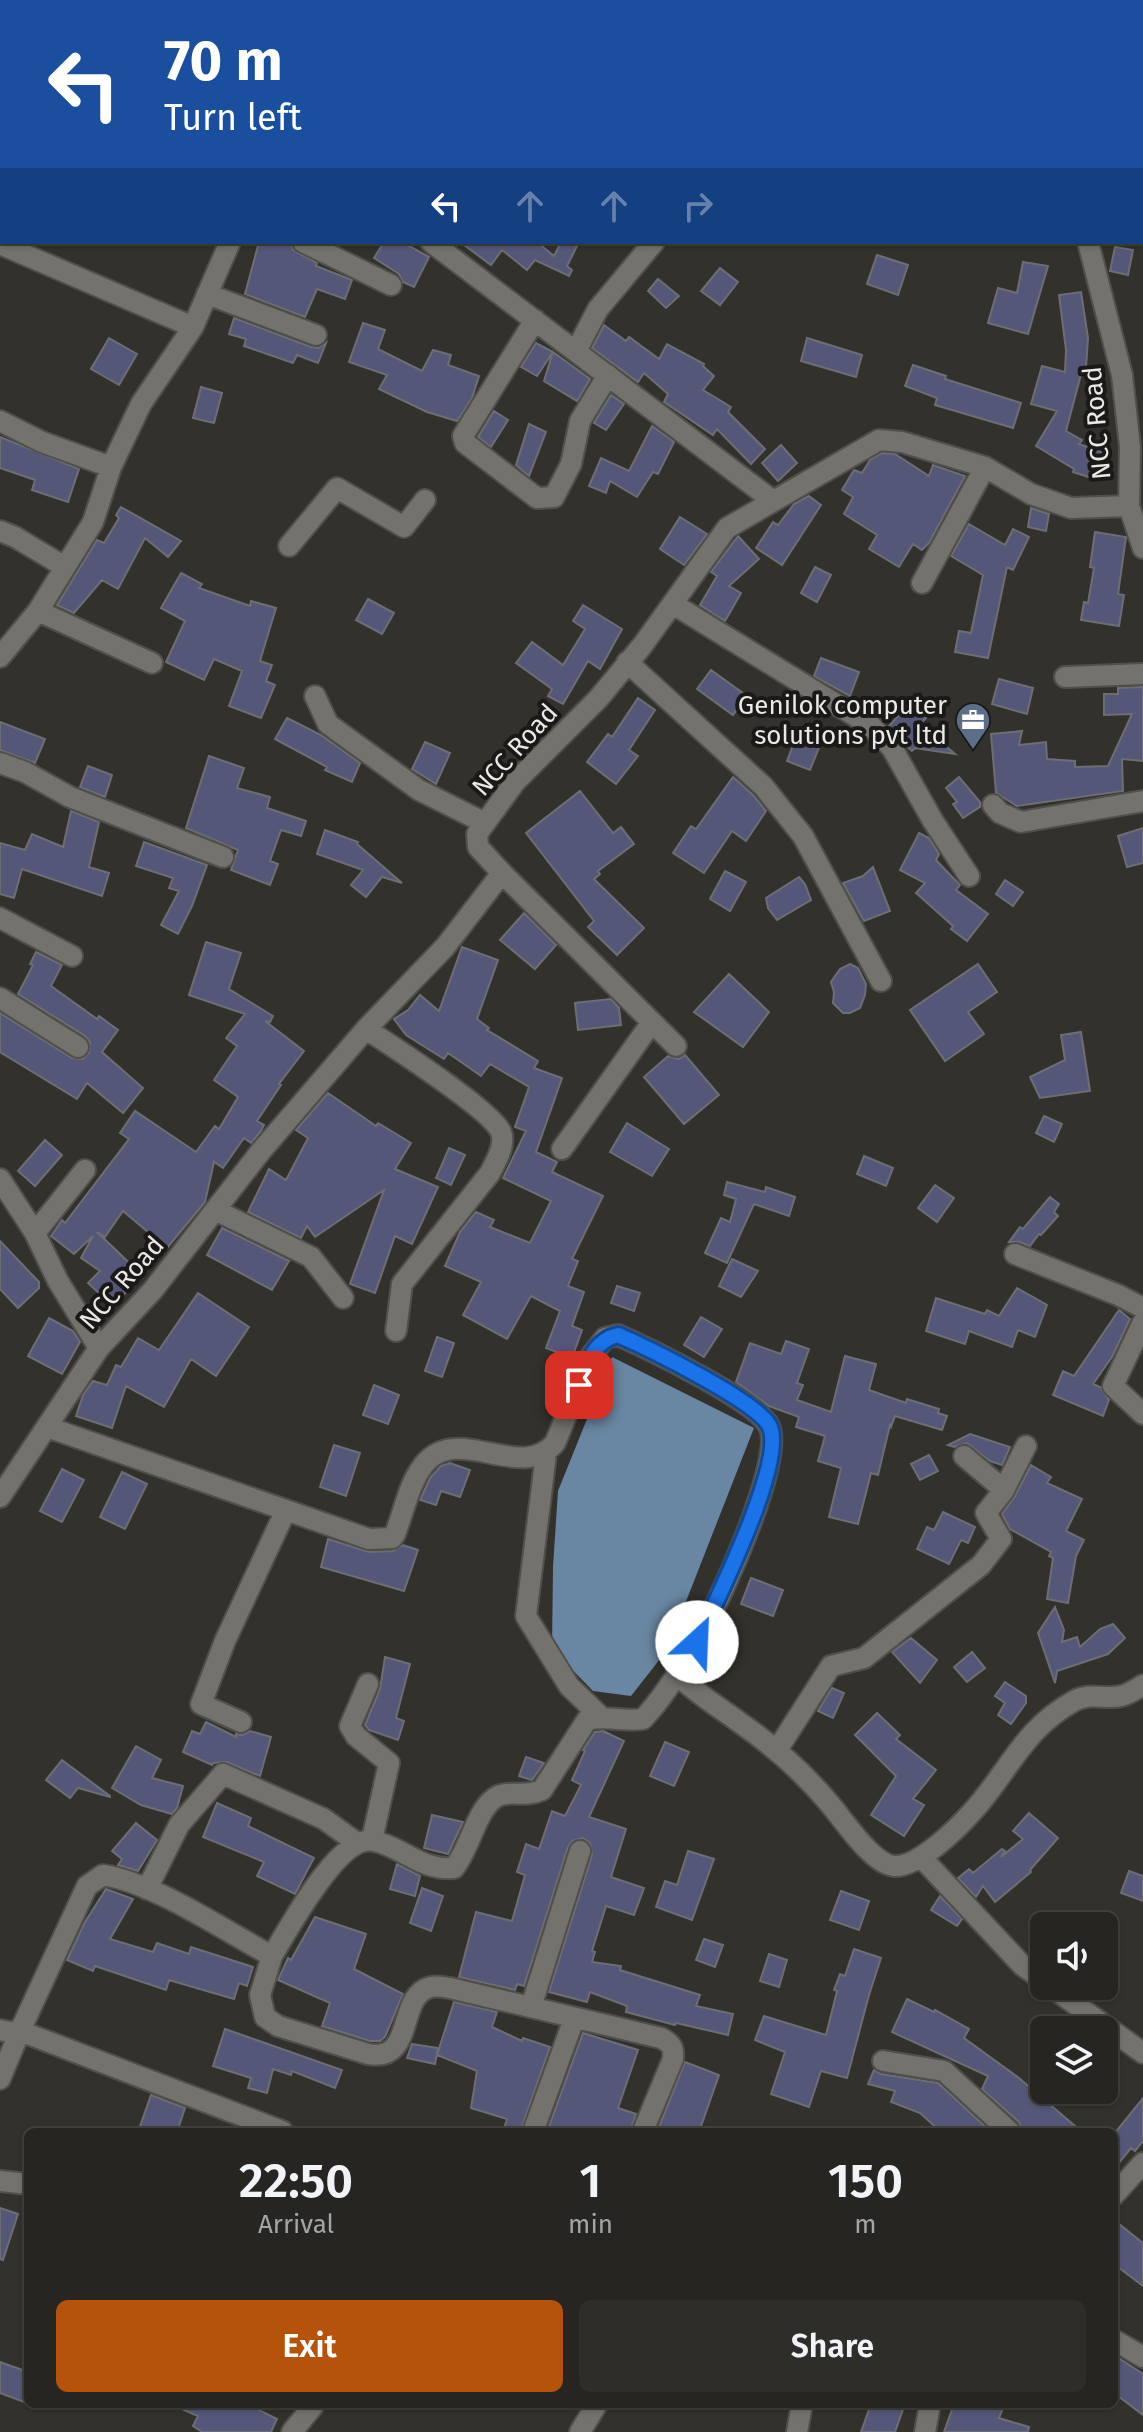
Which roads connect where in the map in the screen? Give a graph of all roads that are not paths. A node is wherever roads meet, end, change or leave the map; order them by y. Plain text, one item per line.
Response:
1 (0, 244) edge
2 (229, 244) edge
3 (307, 244) edge
4 (434, 244) edge
5 (652, 244) edge
6 (1089, 244) edge
7 (391, 285) dead end
8 (207, 294) junction
9 (535, 320) junction
10 (193, 327) junction
11 (316, 335) dead end
12 (576, 351) junction
13 (608, 375) junction
14 (0, 421) edge
15 (1137, 446) edge
16 (111, 467) junction
17 (985, 467) junction
18 (425, 500) dead end
19 (772, 500) junction
20 (1129, 506) junction
21 (0, 531) edge
22 (289, 546) dead end
23 (1143, 548) edge
24 (65, 567) junction
25 (922, 583) dead end
26 (673, 604) junction
27 (38, 611) junction
28 (0, 657) edge
29 (627, 662) junction
30 (152, 663) dead end
31 (1143, 674) edge
32 (1065, 677) dead end
33 (315, 696) dead end
34 (0, 763) edge
35 (1143, 801) edge
36 (997, 809) dead end
37 (485, 823) junction
38 (223, 857) dead end
39 (502, 873) junction
40 (969, 876) dead end
41 (0, 918) edge
42 (72, 956) dead end
43 (881, 981) dead end
44 (0, 998) edge
45 (652, 1022) junction
46 (366, 1029) junction
47 (676, 1046) dead end
48 (78, 1047) dead end
49 (562, 1149) dead end
50 (85, 1170) dead end
51 (0, 1179) edge
52 (215, 1210) junction
53 (35, 1233) junction
54 (1015, 1254) dead end
55 (343, 1298) dead end
56 (1143, 1308) edge
57 (1143, 1322) edge
58 (396, 1331) dead end
59 (99, 1348) junction
60 (1143, 1414) edge
61 (47, 1427) junction
62 (1026, 1446) dead end
63 (546, 1454) junction
64 (964, 1456) dead end
65 (1004, 1490) junction
66 (0, 1497) edge
67 (285, 1512) junction
68 (676, 1674) junction
69 (368, 1684) dead end
70 (1143, 1685) edge
71 (601, 1717) junction
72 (241, 1722) dead end
73 (777, 1750) junction
74 (364, 1841) junction
75 (580, 1851) dead end
76 (921, 1857) junction
77 (147, 1889) junction
78 (272, 1956) junction
79 (1030, 1971) edge
80 (1069, 2000) edge
81 (531, 2007) junction
82 (574, 2019) junction
83 (10, 2030) edge
84 (1143, 2053) edge
85 (883, 2061) dead end
86 (0, 2079) edge
87 (274, 2128) edge
88 (534, 2128) edge
89 (644, 2128) edge
90 (1006, 2128) edge
91 (1143, 2163) edge
92 (0, 2181) edge
93 (24, 2184) edge
94 (1118, 2191) edge
95 (1118, 2342) edge
96 (1143, 2357) edge
97 (311, 2408) edge
98 (595, 2408) edge
99 (801, 2408) edge
100 (929, 2408) edge
101 (292, 2432) edge
102 (580, 2432) edge
103 (797, 2432) edge
104 (925, 2432) edge

1 - 10 street
2 - 8 street
3 - 7 street
4 - 9 street
5 - 12 street
6 - 15 street, NCC Road
8 - 10 street
8 - 11 street
9 - 12 street
9 - 13 street
10 - 16 street
12 - 13 street
13 - 19 street
14 - 16 street
15 - 20 street, NCC Road
16 - 24 street
17 - 19 street, NCC Road
17 - 20 street, NCC Road
17 - 25 street
18 - 22 street
19 - 26 street, NCC Road
20 - 23 street, NCC Road
21 - 24 street
24 - 27 street
26 - 29 street, NCC Road
26 - 40 street
27 - 28 street
27 - 30 street
29 - 37 street, NCC Road
29 - 43 street
31 - 32 street
33 - 37 street
34 - 38 street
35 - 36 street
37 - 39 street, NCC Road
39 - 45 street
39 - 46 street, NCC Road
41 - 42 street
44 - 48 street
45 - 47 street
45 - 49 street
46 - 52 street, NCC Road
46 - 58 street
50 - 53 street
51 - 53 street
52 - 55 street
52 - 59 street, NCC Road
53 - 59 street
54 - 56 street
57 - 60 street
59 - 61 street, NCC Road
61 - 66 street, NCC Road
61 - 67 street
62 - 65 street
63 - 67 street
63 - 68 street
63 - 71 street
64 - 65 street
65 - 73 street
67 - 72 street
68 - 71 street
68 - 73 street
69 - 74 street
70 - 76 street
71 - 74 street
73 - 76 street
74 - 77 street
74 - 78 street
75 - 81 street
76 - 79 street
77 - 78 street
77 - 83 street
78 - 81 street
80 - 84 street
81 - 82 street
82 - 88 street
82 - 89 street
83 - 86 street
83 - 87 street
85 - 90 street
91 - 94 street
92 - 93 street
95 - 96 street
97 - 101 street
98 - 102 street
99 - 103 street
100 - 104 street

